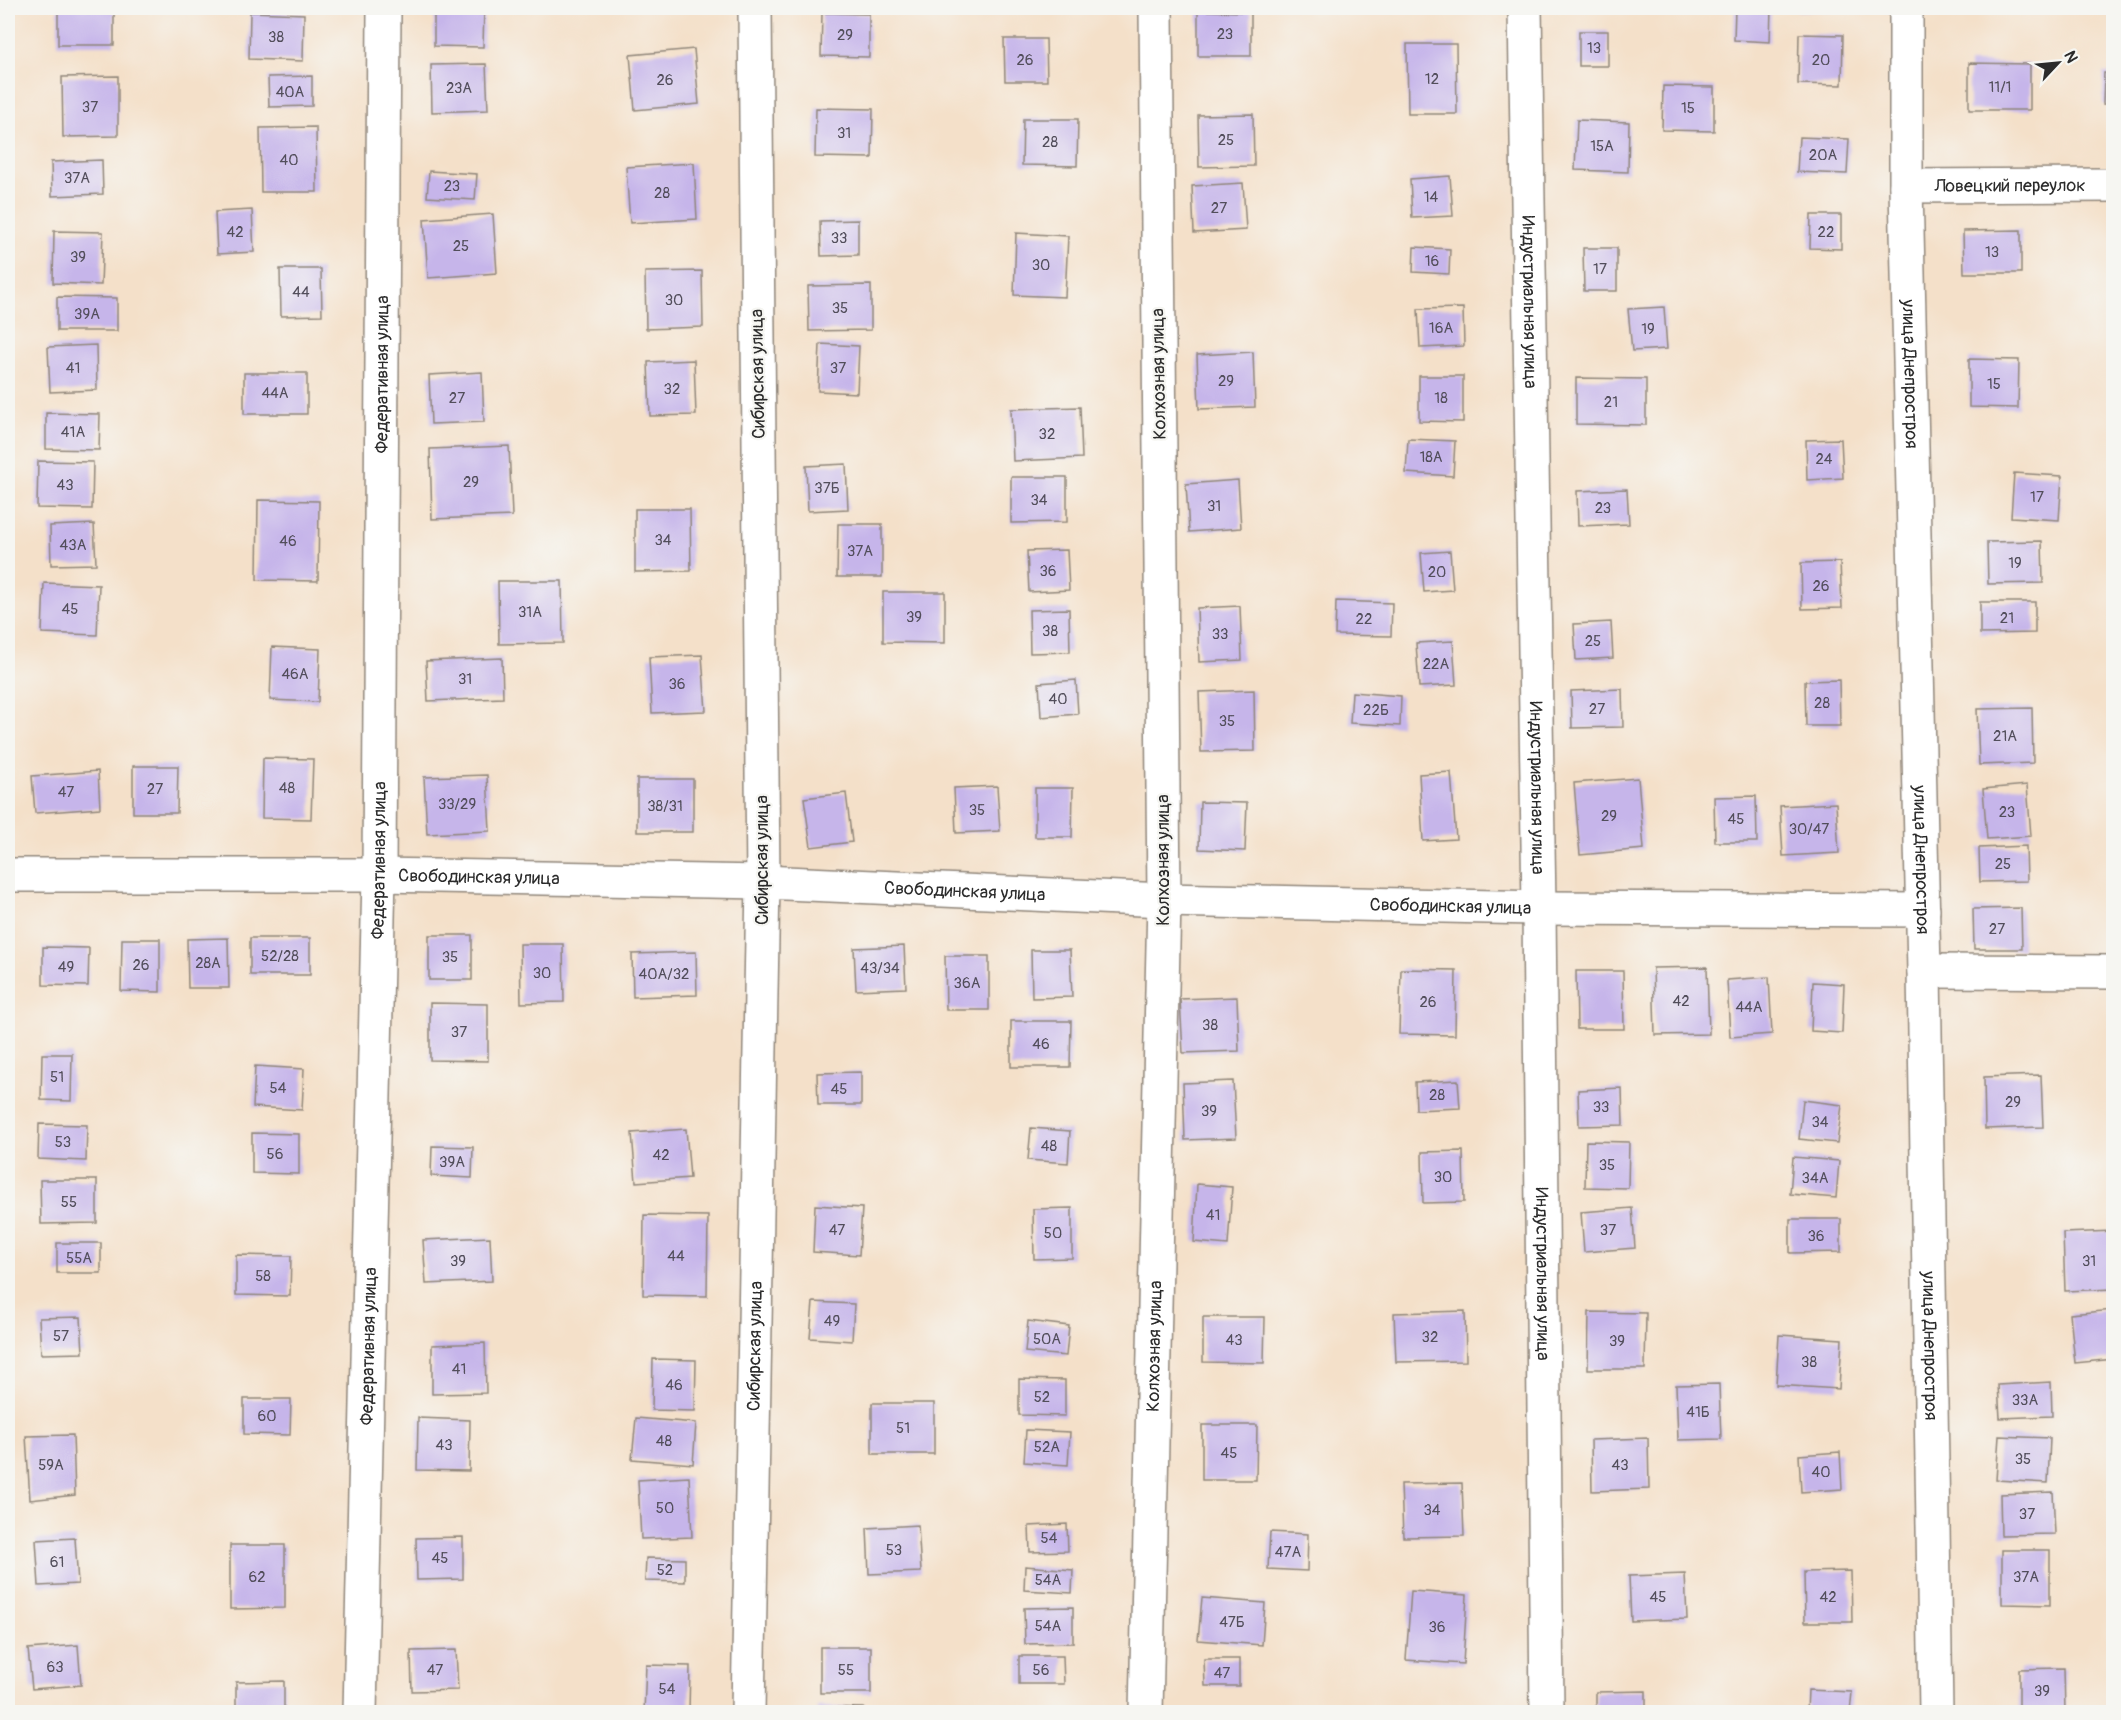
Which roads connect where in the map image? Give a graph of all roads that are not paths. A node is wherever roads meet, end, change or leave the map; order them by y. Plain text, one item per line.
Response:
1 (384, 8) edge
2 (755, 8) edge
3 (1156, 8) edge
4 (1525, 8) edge
5 (1906, 8) edge
6 (2114, 185) edge
7 (1906, 186) junction
8 (8, 875) edge
9 (379, 875) junction
10 (763, 882) junction
11 (1164, 900) junction
12 (1539, 908) junction
13 (1923, 910) junction
14 (1924, 971) junction
15 (2114, 972) edge
16 (360, 1713) edge
17 (748, 1713) edge
18 (1146, 1713) edge
19 (1547, 1713) edge
20 (1936, 1713) edge

1 - 9 street, Федеративная улица
2 - 10 street, Сибирская улица
3 - 11 street, Колхозная улица
4 - 12 street, Индустриальная улица
5 - 7 street, улица Днепростроя
6 - 7 street, Ловецкий переулок
7 - 13 street, улица Днепростроя
8 - 9 street, Свободинская улица
9 - 10 street, Свободинская улица
9 - 16 street, Федеративная улица
10 - 11 street, Свободинская улица
10 - 17 street, Сибирская улица
11 - 12 street, Свободинская улица
11 - 18 street, Колхозная улица
12 - 13 street, Свободинская улица
12 - 19 street, Индустриальная улица
13 - 14 street, улица Днепростроя
14 - 15 street
14 - 20 street, улица Днепростроя

